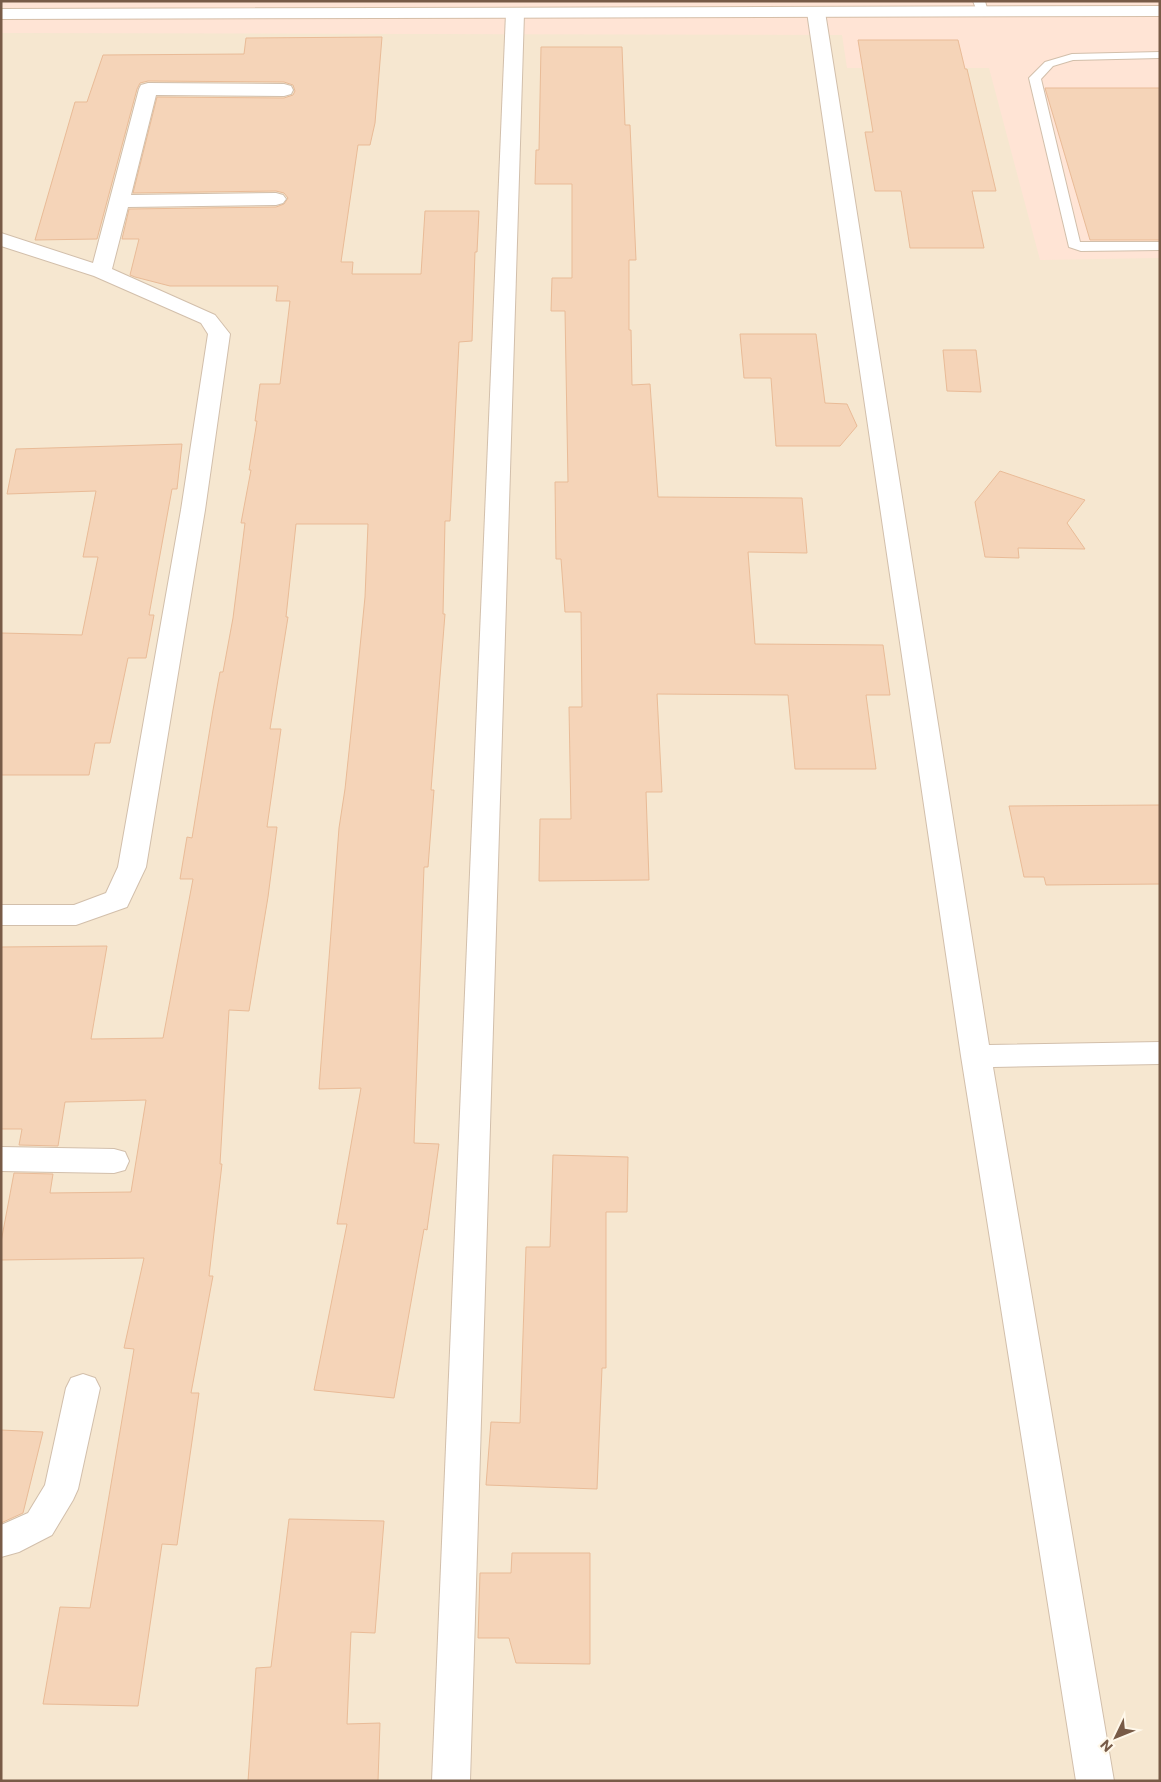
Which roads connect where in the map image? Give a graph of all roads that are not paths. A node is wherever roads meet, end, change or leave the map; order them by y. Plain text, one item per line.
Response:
1 (980, 6) edge
2 (1160, 11) edge
3 (816, 12) junction
4 (514, 13) junction
5 (1, 14) edge
6 (1160, 55) edge
7 (284, 90) dead end
8 (276, 199) dead end
9 (120, 201) junction
10 (1, 239) edge
11 (1160, 246) edge
12 (101, 272) junction
13 (1, 915) edge
14 (1160, 1053) edge
15 (976, 1056) junction
16 (1, 1159) edge
17 (114, 1161) dead end
18 (83, 1388) dead end
19 (1, 1541) edge
20 (450, 1781) edge
21 (1095, 1781) edge

1 - 2 street
1 - 3 street
3 - 4 street
3 - 15 street
4 - 5 street
4 - 20 street
6 - 11 lane
7 - 9 street
8 - 9 street
9 - 12 street
10 - 12 street
12 - 13 street
14 - 15 street
15 - 21 street
16 - 17 street
18 - 19 street

